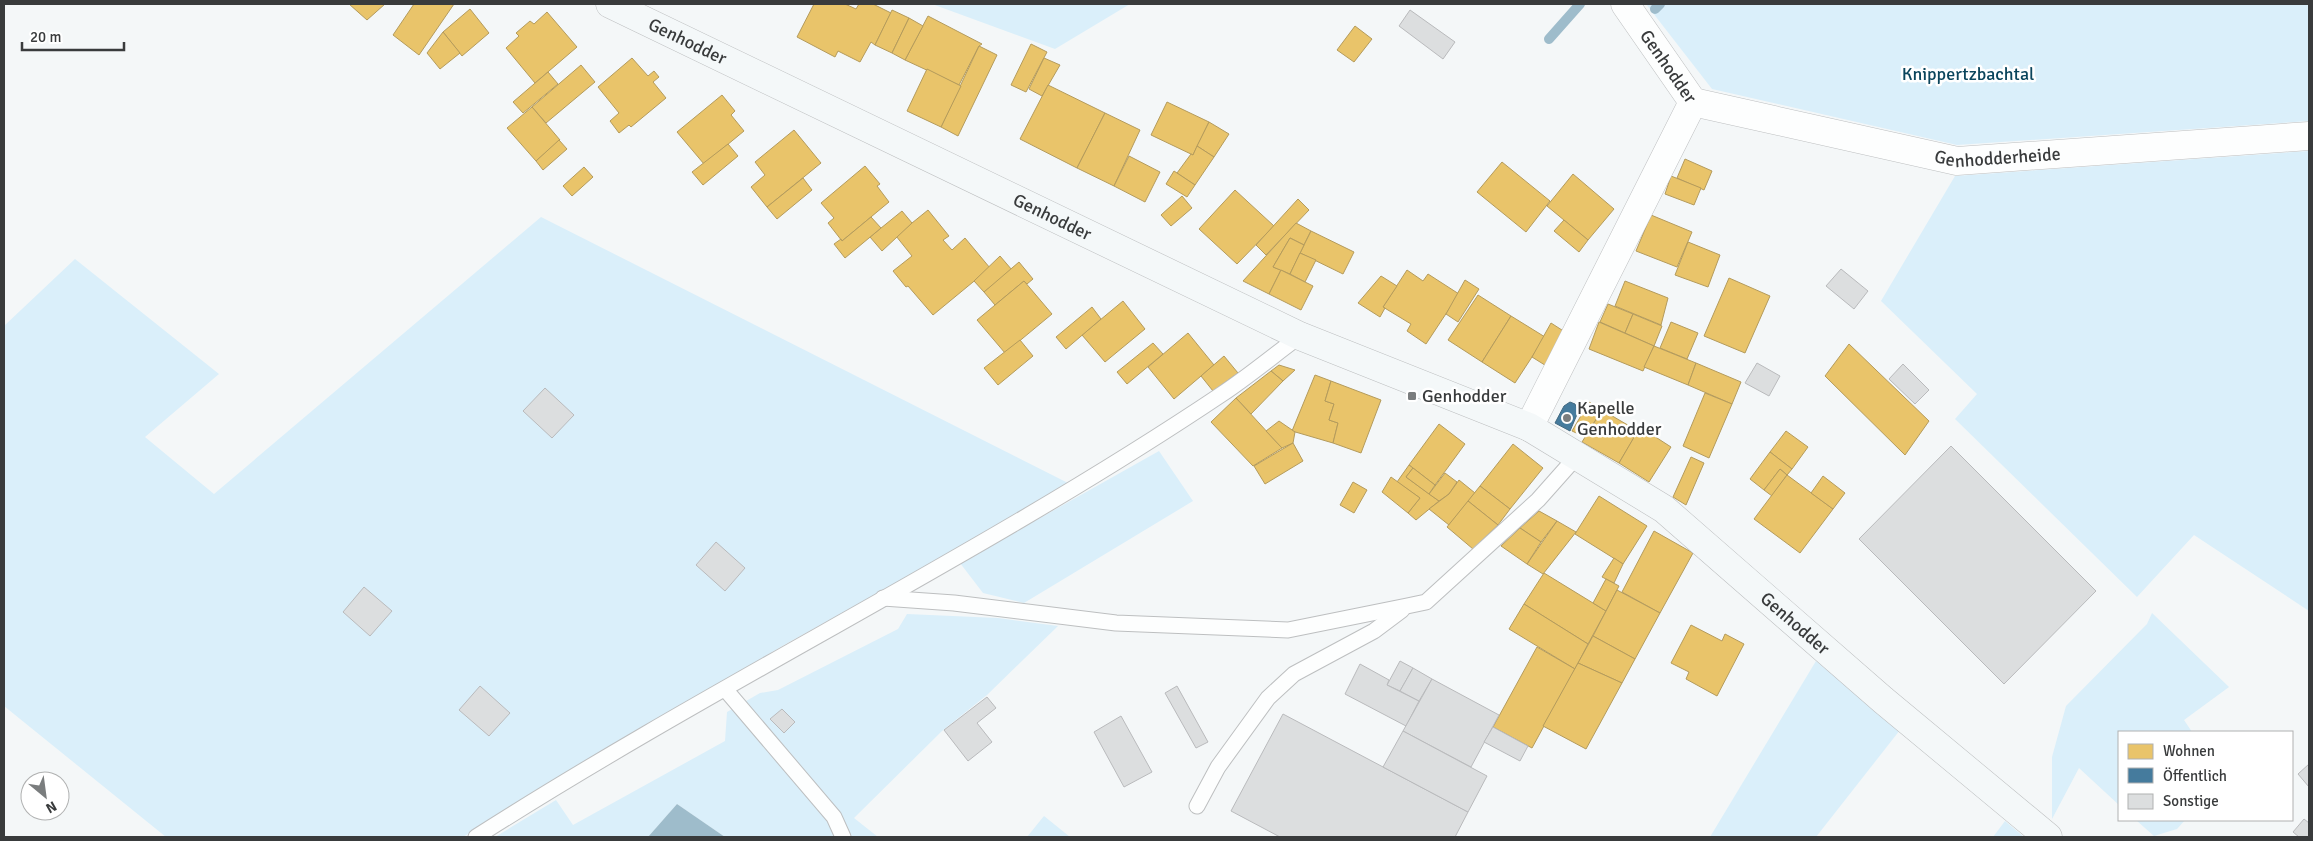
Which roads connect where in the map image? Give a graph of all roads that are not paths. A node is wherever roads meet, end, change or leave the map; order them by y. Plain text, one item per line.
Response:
1 (610, 4) edge
2 (1624, 4) edge
3 (1693, 102) junction
4 (2309, 136) edge
5 (1300, 336) junction
6 (1529, 427) junction
7 (1578, 455) junction
8 (883, 598) junction
9 (1407, 606) junction
10 (725, 688) junction
11 (1197, 806) dead end
12 (476, 837) edge
13 (843, 837) edge
14 (2048, 837) edge

1 - 5 street, Genhodder
2 - 3 street, Genhodder
3 - 4 street, Genhodderheide
3 - 6 street, Genhodder
5 - 6 street, Genhodder
5 - 8 lane
6 - 7 street, Genhodder
7 - 9 lane
7 - 14 street, Genhodder
8 - 9 lane
8 - 10 lane
9 - 11 lane
10 - 12 lane
10 - 13 lane

